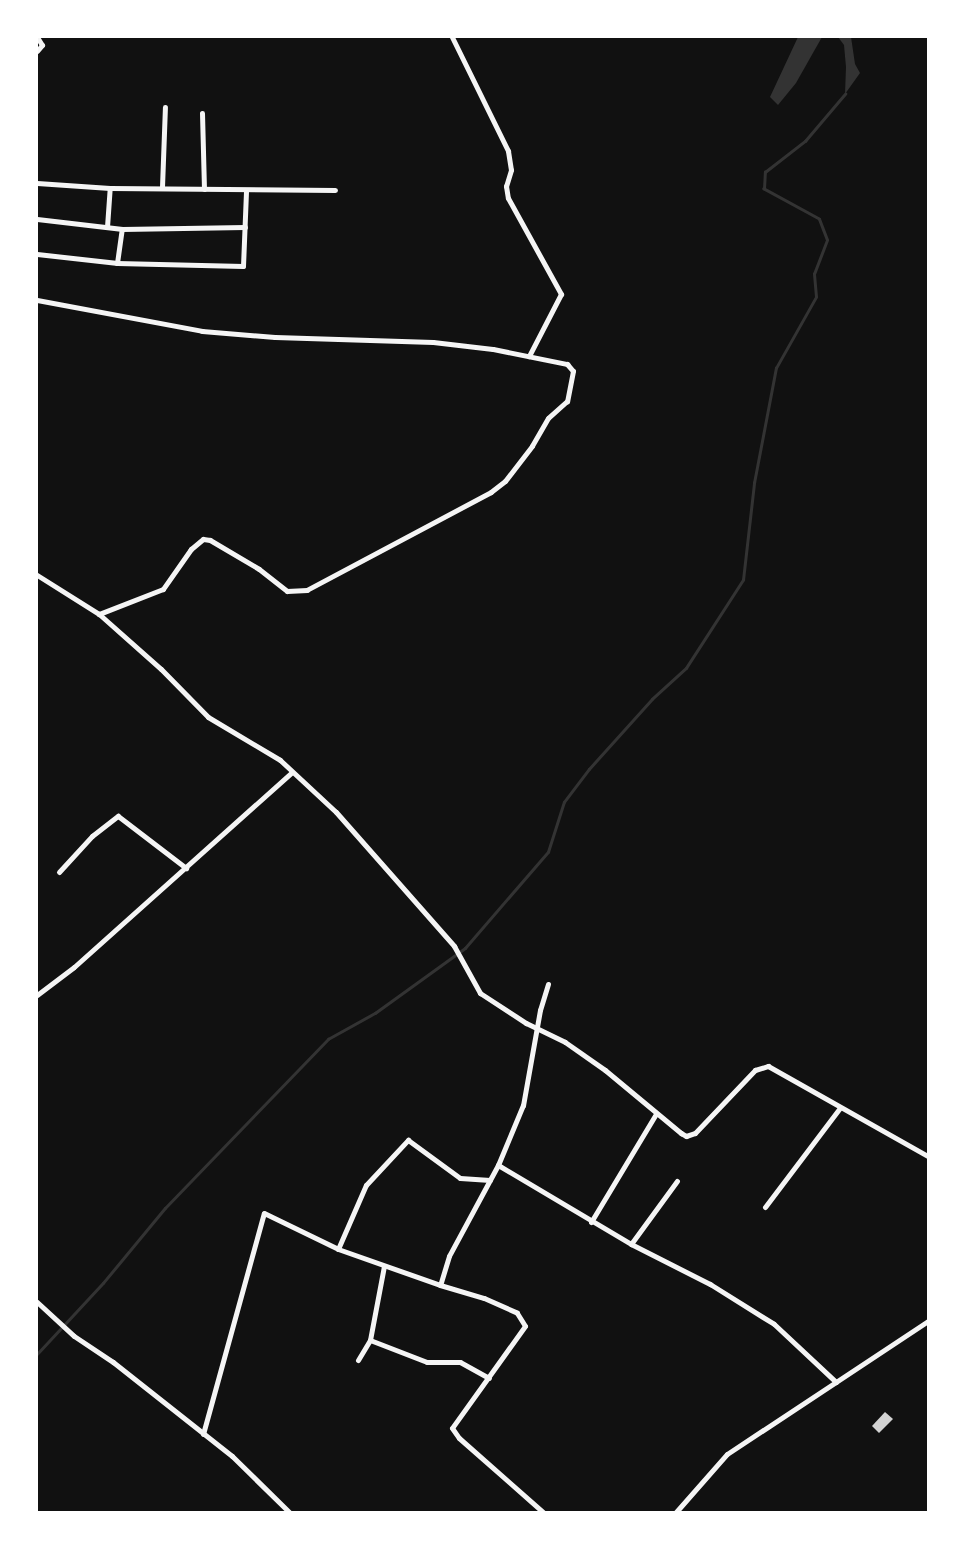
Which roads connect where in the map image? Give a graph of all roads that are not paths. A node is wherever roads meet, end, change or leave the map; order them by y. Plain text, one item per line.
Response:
1 (37, 37) edge
2 (452, 37) edge
3 (37, 51) edge
4 (165, 107) dead end
5 (202, 113) dead end
6 (37, 183) edge
7 (162, 187) junction
8 (110, 188) junction
9 (204, 189) junction
10 (335, 190) dead end
11 (246, 191) junction
12 (37, 219) edge
13 (107, 227) junction
14 (245, 227) junction
15 (122, 229) junction
16 (37, 254) edge
17 (117, 263) junction
18 (37, 300) edge
19 (529, 356) junction
20 (37, 575) edge
21 (99, 614) junction
22 (292, 772) junction
23 (186, 868) junction
24 (59, 872) dead end
25 (548, 984) dead end
26 (37, 995) edge
27 (537, 1027) junction
28 (840, 1108) junction
29 (656, 1114) junction
30 (928, 1156) edge
31 (498, 1165) junction
32 (490, 1180) junction
33 (677, 1181) dead end
34 (765, 1207) dead end
35 (591, 1222) junction
36 (631, 1244) junction
37 (338, 1249) junction
38 (384, 1266) junction
39 (440, 1285) junction
40 (37, 1302) edge
41 (928, 1321) edge
42 (370, 1339) junction
43 (358, 1360) dead end
44 (489, 1378) junction
45 (836, 1382) junction
46 (203, 1434) junction
47 (289, 1512) edge
48 (543, 1512) edge
49 (676, 1512) edge

1 - 3 street
2 - 19 street
4 - 7 street
5 - 9 street
6 - 8 street
7 - 8 street
7 - 9 street
8 - 13 street
9 - 11 street
10 - 11 street
11 - 14 street
12 - 13 street
13 - 15 street
14 - 15 street
14 - 17 street
15 - 17 street
16 - 17 street
18 - 19 street
19 - 21 street
20 - 21 street
21 - 22 street
22 - 23 street
22 - 27 street
23 - 24 street
23 - 26 street
25 - 27 street
27 - 29 street
27 - 31 street
28 - 29 street
28 - 30 street
28 - 34 street
29 - 35 street
31 - 32 street
31 - 35 street
32 - 37 street
32 - 39 street
33 - 36 street
35 - 36 street
36 - 45 street
37 - 38 street
37 - 46 street
38 - 39 street
38 - 42 street
39 - 44 street
40 - 46 street
41 - 45 street
42 - 43 street
42 - 44 street
44 - 48 street
45 - 49 street
46 - 47 street

